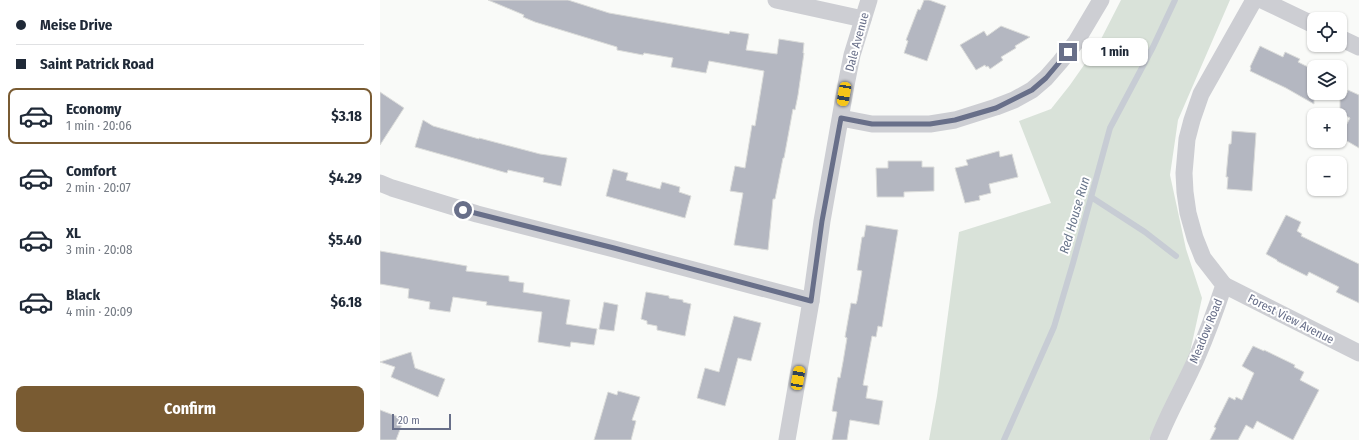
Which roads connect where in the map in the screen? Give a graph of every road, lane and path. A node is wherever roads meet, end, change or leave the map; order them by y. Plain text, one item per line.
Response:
1 (776, 0) edge
2 (869, 0) edge
3 (1100, 0) edge
4 (1254, 0) edge
5 (1262, 0) edge
6 (862, 19) junction
7 (1307, 22) edge
8 (1347, 41) edge
9 (1358, 45) edge
10 (841, 118) junction
11 (380, 183) edge
12 (1224, 285) junction
13 (811, 301) junction
14 (1359, 353) edge
15 (787, 440) edge
16 (1158, 440) edge

1 - 6 street
2 - 6 street, Dale Avenue
3 - 10 street
4 - 12 street, Meadow Road
5 - 7 street
6 - 10 street, Dale Avenue
8 - 9 street
10 - 13 street, Dale Avenue
11 - 13 street
12 - 14 street, Forest View Avenue
12 - 16 street, Meadow Road
13 - 15 street, Dale Avenue

